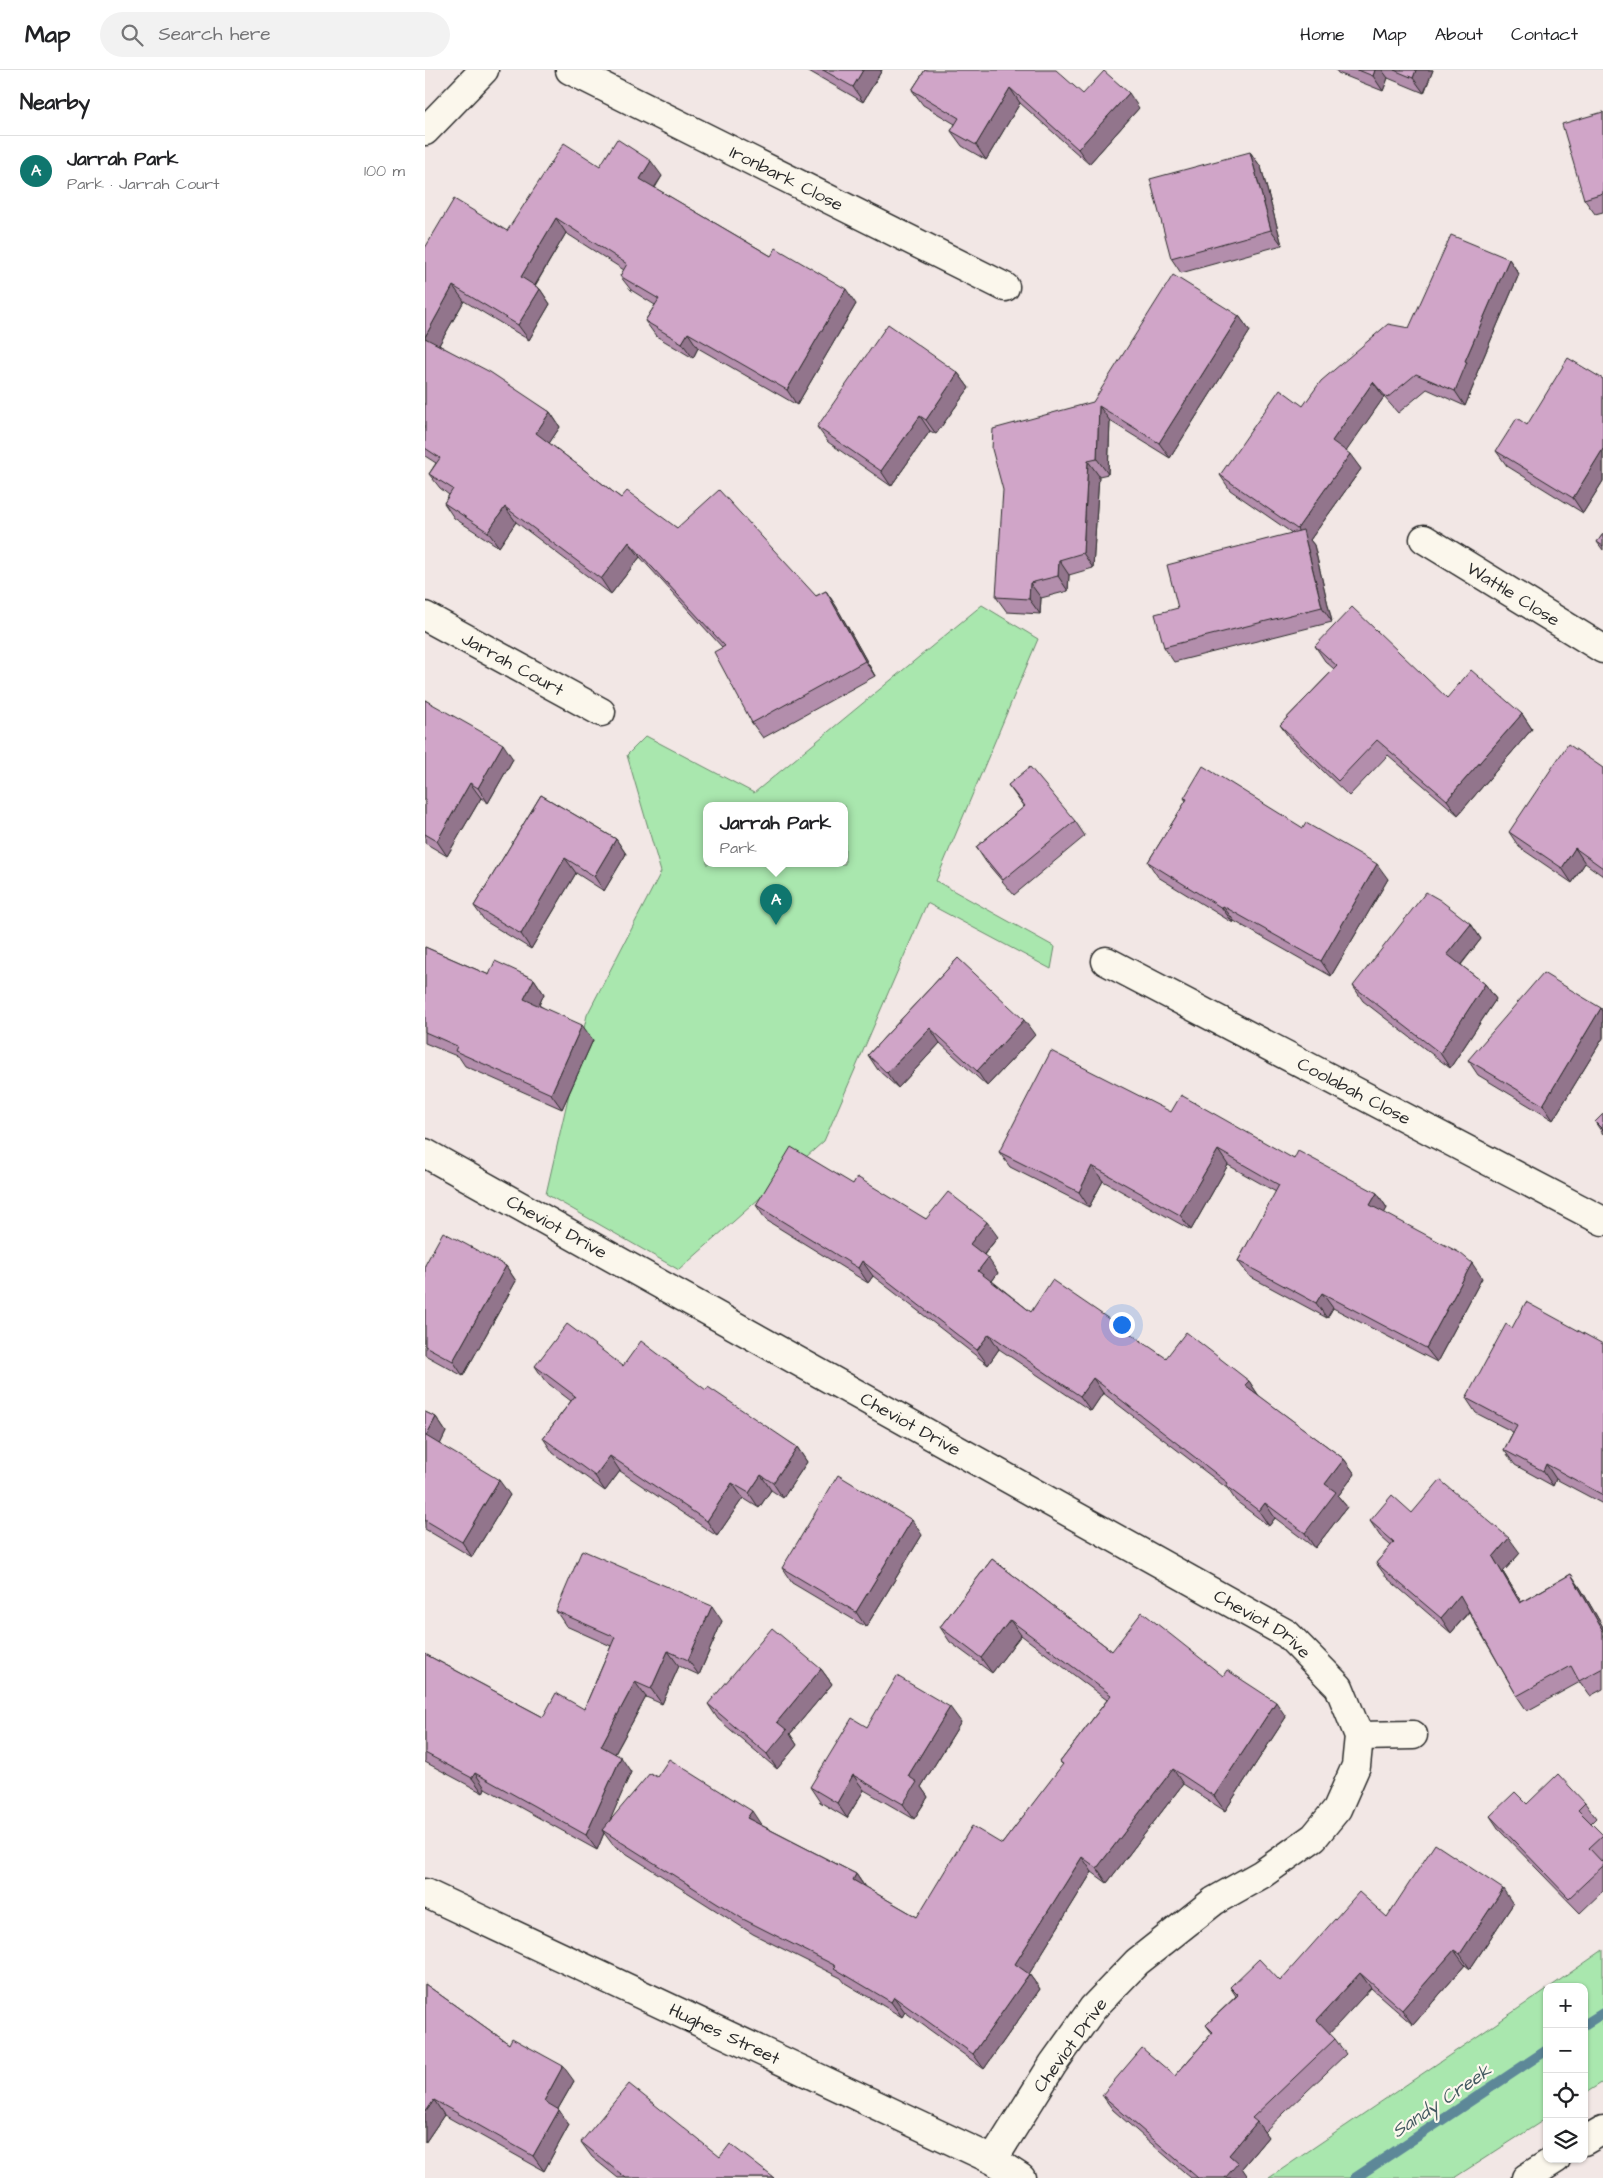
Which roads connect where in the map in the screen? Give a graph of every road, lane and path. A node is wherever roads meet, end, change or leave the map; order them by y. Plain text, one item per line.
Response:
1 (484, 70) edge
2 (570, 70) edge
3 (425, 131) edge
4 (1005, 288) dead end
5 (1424, 539) dead end
6 (425, 616) edge
7 (1603, 649) edge
8 (601, 712) dead end
9 (1106, 962) dead end
10 (425, 1153) edge
11 (1603, 1221) edge
12 (1359, 1736) junction
13 (1413, 1736) dead end
14 (425, 1893) edge
15 (1603, 2130) edge
16 (1588, 2139) edge
17 (993, 2160) junction
18 (1550, 2163) edge
19 (1021, 2178) edge
20 (1526, 2178) edge

1 - 3 street
2 - 4 street, Ironbark Close
5 - 7 street, Wattle Close
6 - 8 street, Jarrah Court
9 - 11 street, Coolabah Close
10 - 12 street, Cheviot Drive
12 - 13 street
12 - 17 street, Cheviot Drive
14 - 17 street, Hughes Street
15 - 16 street
17 - 19 street, Hughes Street
18 - 20 street

